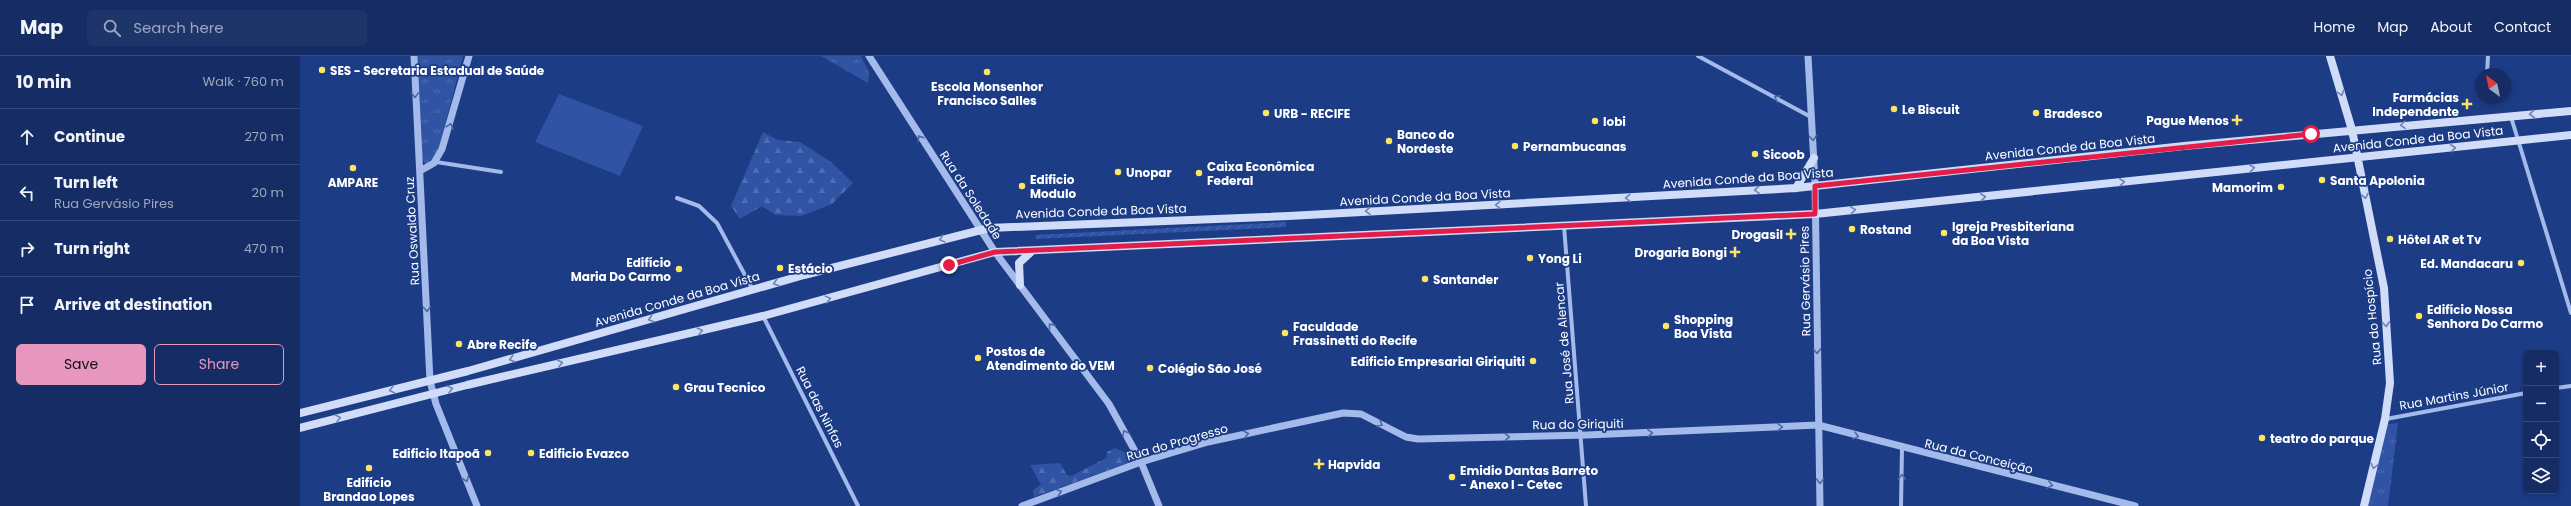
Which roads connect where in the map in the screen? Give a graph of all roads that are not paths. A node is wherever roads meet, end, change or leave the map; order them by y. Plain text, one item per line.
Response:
1 (414, 56) edge
2 (469, 56) edge
3 (869, 56) edge
4 (1698, 56) edge
5 (1808, 56) edge
6 (2330, 56) edge
7 (2488, 56) edge
8 (2488, 68) edge
9 (2571, 111) edge
10 (2511, 116) junction
11 (1811, 117) junction
12 (2352, 130) junction
13 (2571, 135) edge
14 (2519, 141) junction
15 (2358, 157) junction
16 (1814, 158) junction
17 (436, 162) junction
18 (420, 171) junction
19 (501, 172) dead end
20 (1815, 186) junction
21 (1796, 188) junction
22 (677, 198) dead end
23 (1815, 214) junction
24 (1564, 226) junction
25 (980, 229) junction
26 (1032, 251) junction
27 (995, 252) junction
28 (1020, 285) junction
29 (753, 290) junction
30 (2571, 313) edge
31 (763, 316) junction
32 (430, 381) junction
33 (2571, 386) edge
34 (2559, 388) edge
35 (432, 394) junction
36 (2523, 395) edge
37 (300, 413) edge
38 (1343, 413) joint
39 (2385, 419) junction
40 (1818, 425) junction
41 (300, 428) edge
42 (1581, 435) junction
43 (1902, 448) junction
44 (1141, 462) junction
45 (477, 506) edge
46 (858, 506) edge
47 (1022, 506) edge
48 (1159, 506) edge
49 (1586, 506) edge
50 (1820, 506) edge
51 (1901, 506) edge
52 (2135, 506) edge
53 (2364, 506) edge

1 -> 18 street, Rua Oswaldo Cruz
17 -> 2 street
25 -> 3 street, Rua da Soledade
11 -> 4 street
5 - 11 street, Rua Gervásio Pires
6 -> 12 main road, Rua do Hospício
7 - 8 street
9 -> 10 main road, Avenida Conde da Boa Vista
10 -> 12 main road, Avenida Conde da Boa Vista
10 - 14 street
11 -> 16 street, Rua Gervásio Pires
12 - 15 main road, Rua do Hospício
12 - 20 main road, Avenida Conde da Boa Vista
13 - 14 main road, Avenida Conde da Boa Vista
15 -> 14 main road, Avenida Conde da Boa Vista
14 - 30 street
23 -> 15 main road, Avenida Conde da Boa Vista
15 -> 39 main road, Rua do Hospício
16 - 20 street, Rua Gervásio Pires
16 - 21 main road
17 - 18 street
17 - 19 street
18 -> 32 street, Rua Oswaldo Cruz
20 - 21 main road, Avenida Conde da Boa Vista
20 - 23 street, Rua Gervásio Pires
21 -> 25 main road, Avenida Conde da Boa Vista
22 - 29 street
23 - 24 main road, Avenida Conde da Boa Vista
23 -> 40 street, Rua Gervásio Pires
24 - 26 main road, Avenida Conde da Boa Vista
24 - 42 street, Rua José de Alencar
25 - 27 street, Rua da Soledade
25 -> 29 main road, Avenida Conde da Boa Vista
26 - 27 main road, Avenida Conde da Boa Vista
26 - 28 main road
27 - 28 street, Rua da Soledade
31 -> 27 main road, Avenida Conde da Boa Vista
44 -> 28 street, Rua da Soledade
29 -> 32 main road, Avenida Conde da Boa Vista
35 -> 31 main road, Avenida Conde da Boa Vista
31 - 46 street, Rua das Ninfas
32 - 35 street, Rua Oswaldo Cruz
32 -> 37 main road, Avenida Conde da Boa Vista
33 - 34 street
41 -> 35 main road, Avenida Conde da Boa Vista
35 -> 45 street, Rua Oswaldo Cruz
36 - 39 street, Rua Martins Júnior
38 -> 42 street, Rua do Giriquiti
44 -> 38 street, Rua do Progresso
39 -> 53 main road, Rua do Hospício
42 -> 40 street, Rua do Giriquiti
40 -> 43 street, Rua da Conceição
40 -> 50 street, Rua Gervásio Pires
42 - 49 street, Rua José de Alencar
51 -> 43 street
43 -> 52 street, Rua da Conceição
47 -> 44 street, Rua do Progresso
44 - 48 street, Rua da Soledade

